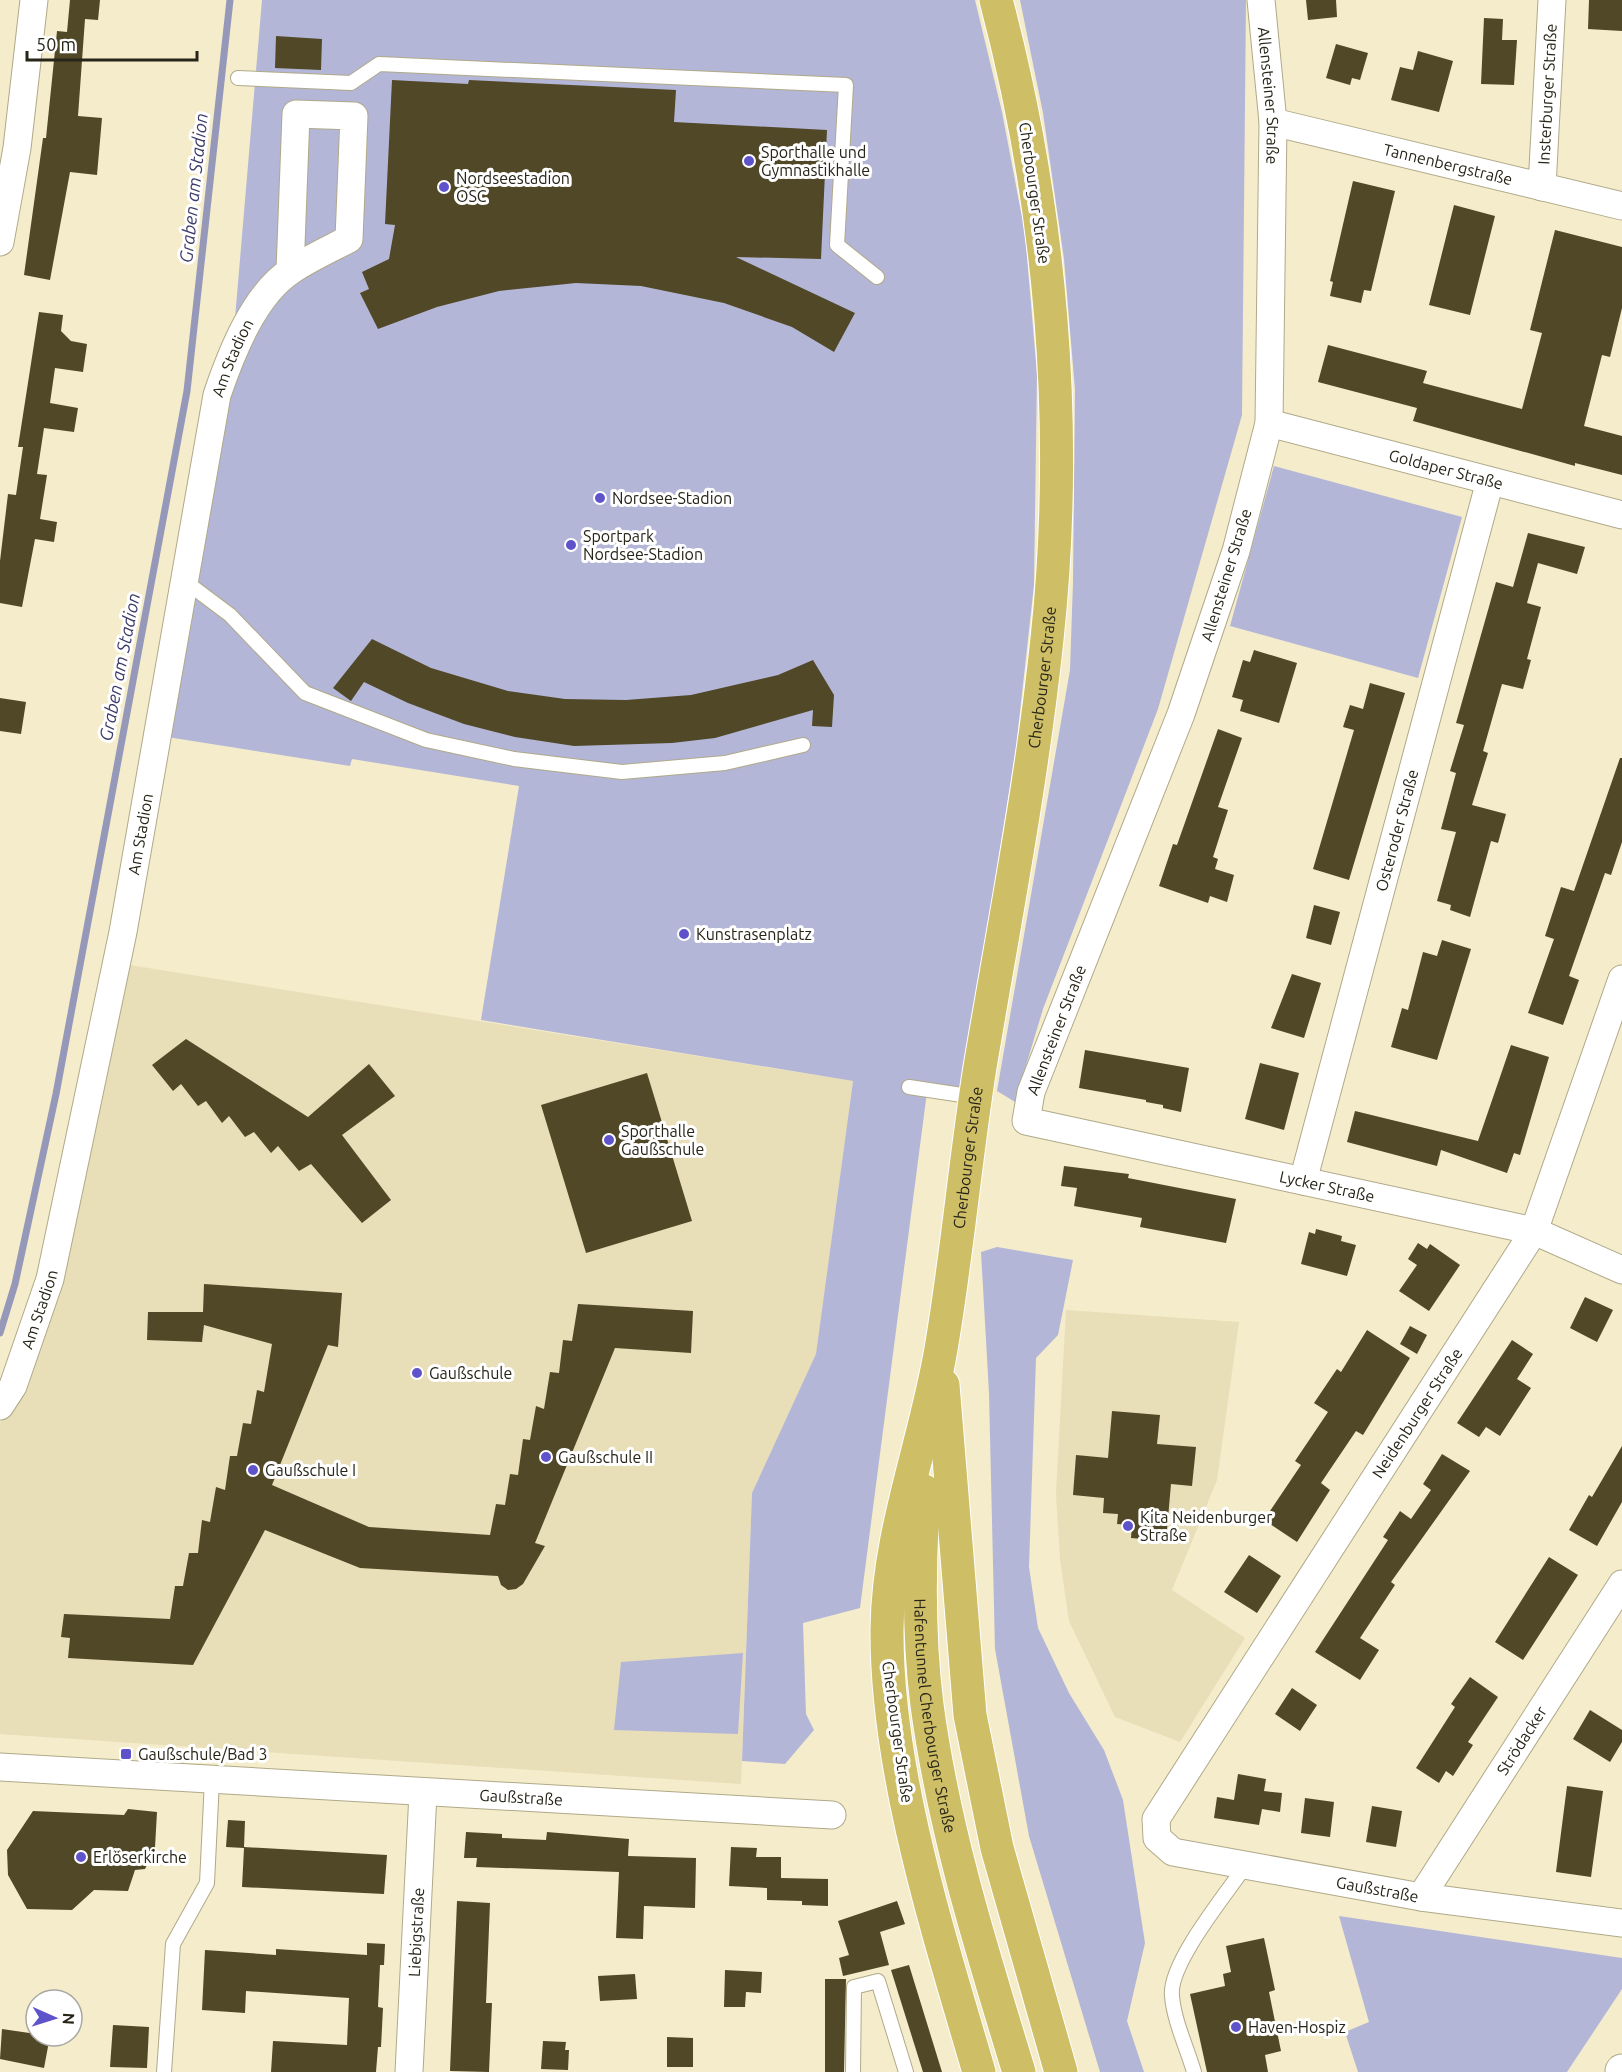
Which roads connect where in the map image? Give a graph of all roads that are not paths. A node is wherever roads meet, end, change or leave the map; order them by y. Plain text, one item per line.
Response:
1 (33, 0) edge
2 (996, 0) edge
3 (1262, 0) edge
4 (1552, 0) edge
5 (238, 78) dead end
6 (1273, 122) junction
7 (8, 147) edge
8 (1542, 187) junction
9 (1622, 206) edge
10 (0, 242) edge
11 (290, 271) junction
12 (877, 277) dead end
13 (1269, 423) junction
14 (1490, 481) junction
15 (1622, 515) edge
16 (186, 582) junction
17 (802, 745) dead end
18 (1622, 979) edge
19 (909, 1087) dead end
20 (975, 1097) junction
21 (1026, 1121) joint
22 (1303, 1181) junction
23 (1534, 1231) junction
24 (1622, 1270) edge
25 (941, 1353) junction
26 (0, 1406) edge
27 (1622, 1584) edge
28 (0, 1767) edge
29 (212, 1780) junction
30 (423, 1793) junction
31 (832, 1815) dead end
32 (1155, 1819) joint
33 (1246, 1865) junction
34 (1421, 1897) junction
35 (1622, 1923) edge
36 (164, 2072) edge
37 (409, 2072) edge
38 (853, 2072) edge
39 (906, 2072) edge
40 (979, 2072) edge
41 (1019, 2072) edge
42 (1061, 2072) edge
43 (1194, 2072) edge

1 - 7 street
2 - 20 main road, Cherbourger Straße
3 - 6 street, Allensteiner Straße
4 - 8 street, Insterburger Straße
5 - 12 lane
6 - 8 street, Tannenbergstraße
6 - 13 street, Allensteiner Straße
7 - 10 street
8 - 9 street, Tannenbergstraße
11 - 11 street, Am Stadion
11 - 16 street, Am Stadion
13 - 14 street, Goldaper Straße
13 - 21 street, Allensteiner Straße
14 - 15 street, Goldaper Straße
14 - 22 street, Osteroder Straße
16 - 17 lane
16 - 26 street, Am Stadion
18 - 23 street, Neidenburger Straße
19 - 20 lane
20 - 25 main road, Cherbourger Straße
21 - 22 street, Lycker Straße
22 - 23 street, Lycker Straße
23 - 24 street, Lycker Straße
23 - 32 street, Neidenburger Straße
25 - 40 main road, Cherbourger Straße
25 - 41 main road, Hafentunnel Cherbourger Straße
25 - 42 main road, Cherbourger Straße
27 - 34 street, Strödacker
28 - 29 street, Gaußstraße
29 - 30 street, Gaußstraße
29 - 36 lane
30 - 31 street, Gaußstraße
30 - 37 street, Liebigstraße
32 - 33 street, Gaußstraße
33 - 34 street, Gaußstraße
33 - 43 lane
34 - 35 street, Gaußstraße
38 - 39 lane

